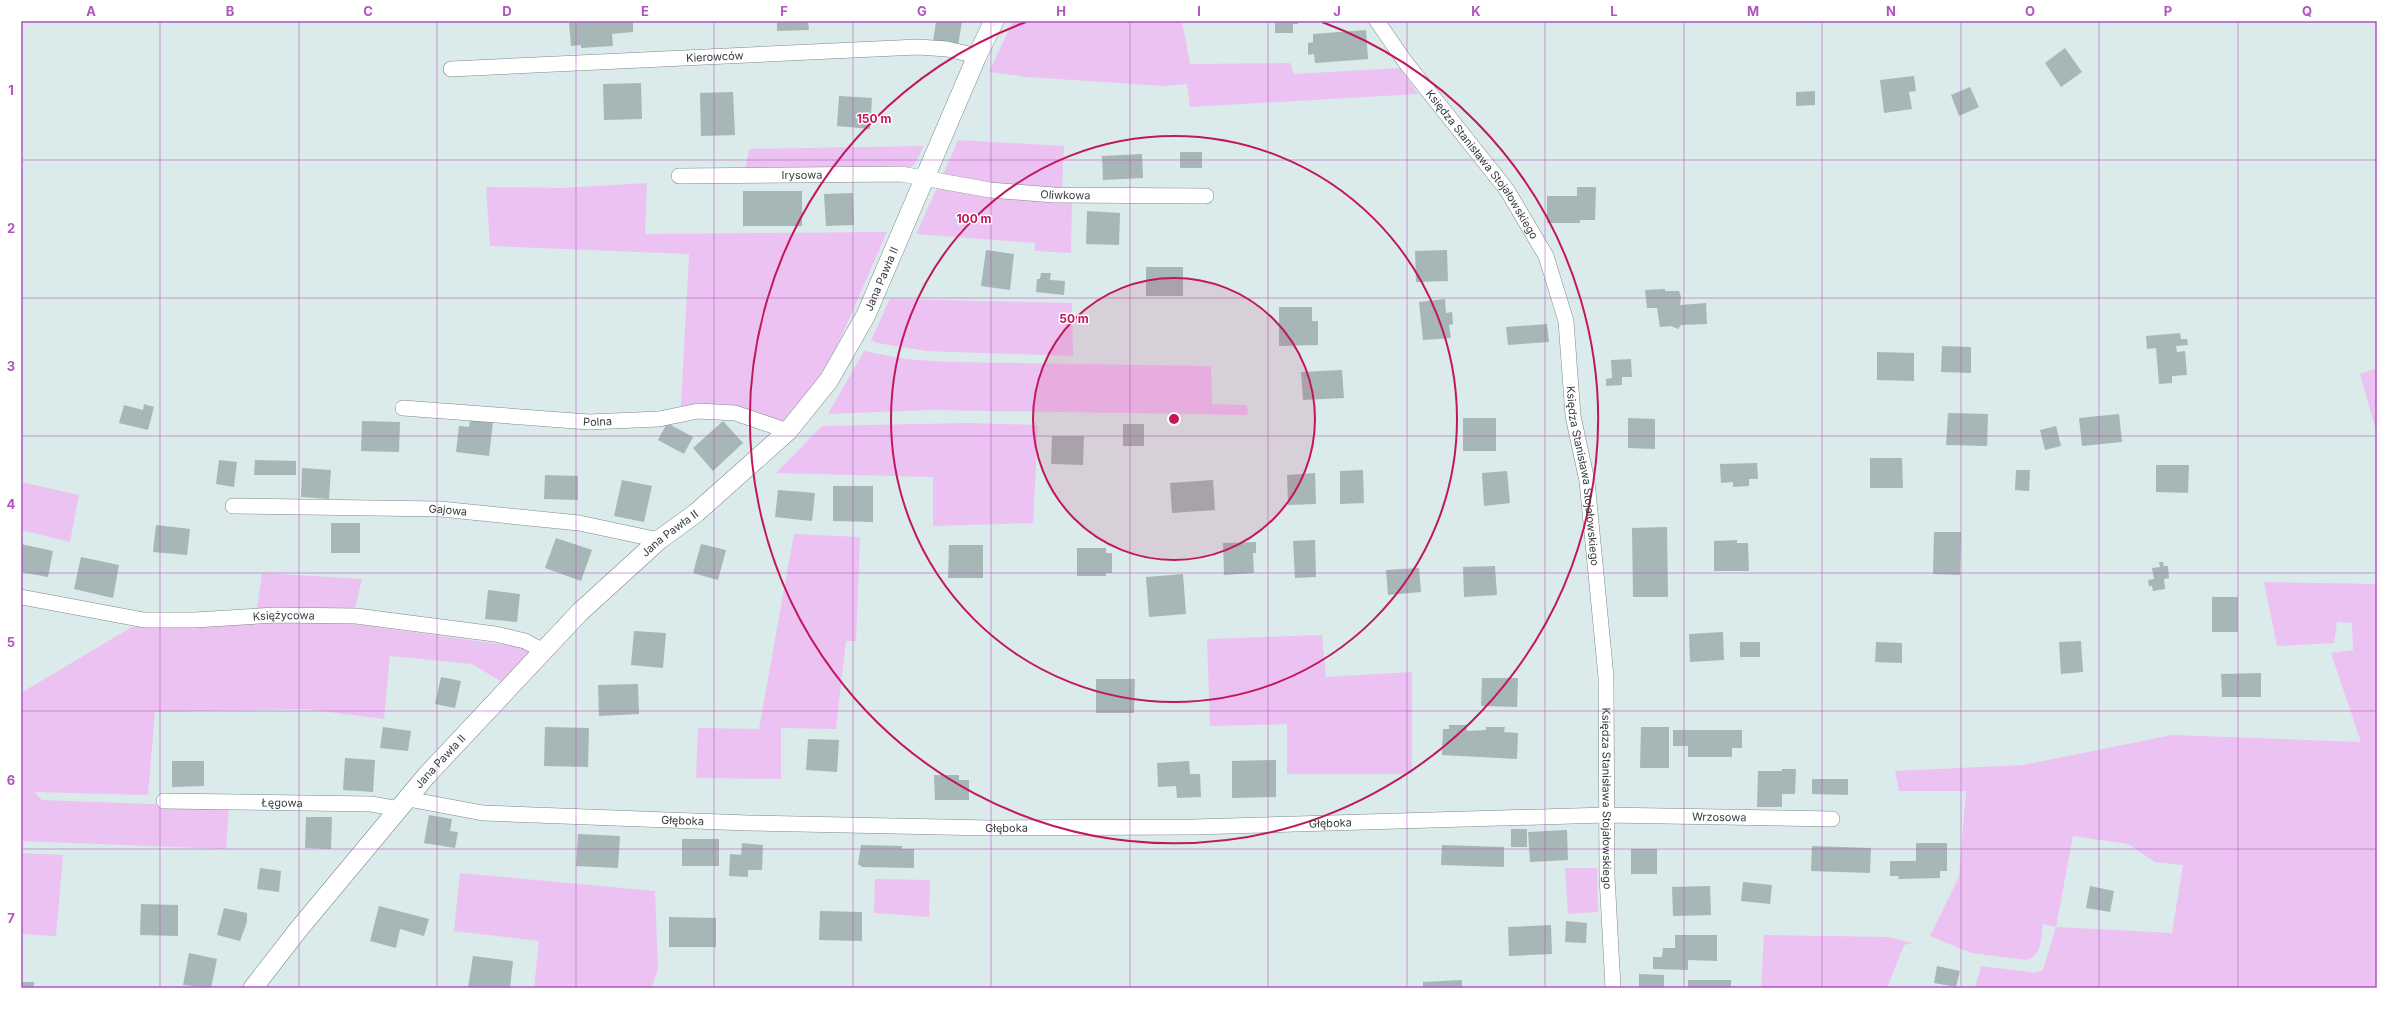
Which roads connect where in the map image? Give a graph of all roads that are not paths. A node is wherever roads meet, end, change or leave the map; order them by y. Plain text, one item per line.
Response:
1 (994, 21) edge
2 (1377, 21) edge
3 (977, 56) junction
4 (451, 69) dead end
5 (679, 176) dead end
6 (925, 179) junction
7 (1206, 196) dead end
8 (403, 408) dead end
9 (788, 431) junction
10 (233, 506) dead end
11 (659, 540) junction
12 (21, 597) edge
13 (543, 651) junction
14 (164, 801) dead end
15 (403, 804) junction
16 (1606, 815) junction
17 (1832, 819) dead end
18 (253, 988) edge
19 (1613, 988) edge

1 - 3 street, Jana Pawła II
2 - 16 street, Księdza Stanisława Stojałowskiego
3 - 4 street, Kierowców
3 - 6 street, Jana Pawła II
5 - 6 street, Irysowa
6 - 7 street, Oliwkowa
6 - 9 street, Jana Pawła II
8 - 9 street, Polna
9 - 11 street, Jana Pawła II
10 - 11 street, Gajowa
11 - 13 street, Jana Pawła II
12 - 13 street, Księżycowa
13 - 15 street, Jana Pawła II
14 - 15 street, Łęgowa
15 - 16 street, Głęboka
15 - 18 street, Jana Pawła II
16 - 17 street, Wrzosowa
16 - 19 street, Księdza Stanisława Stojałowskiego

